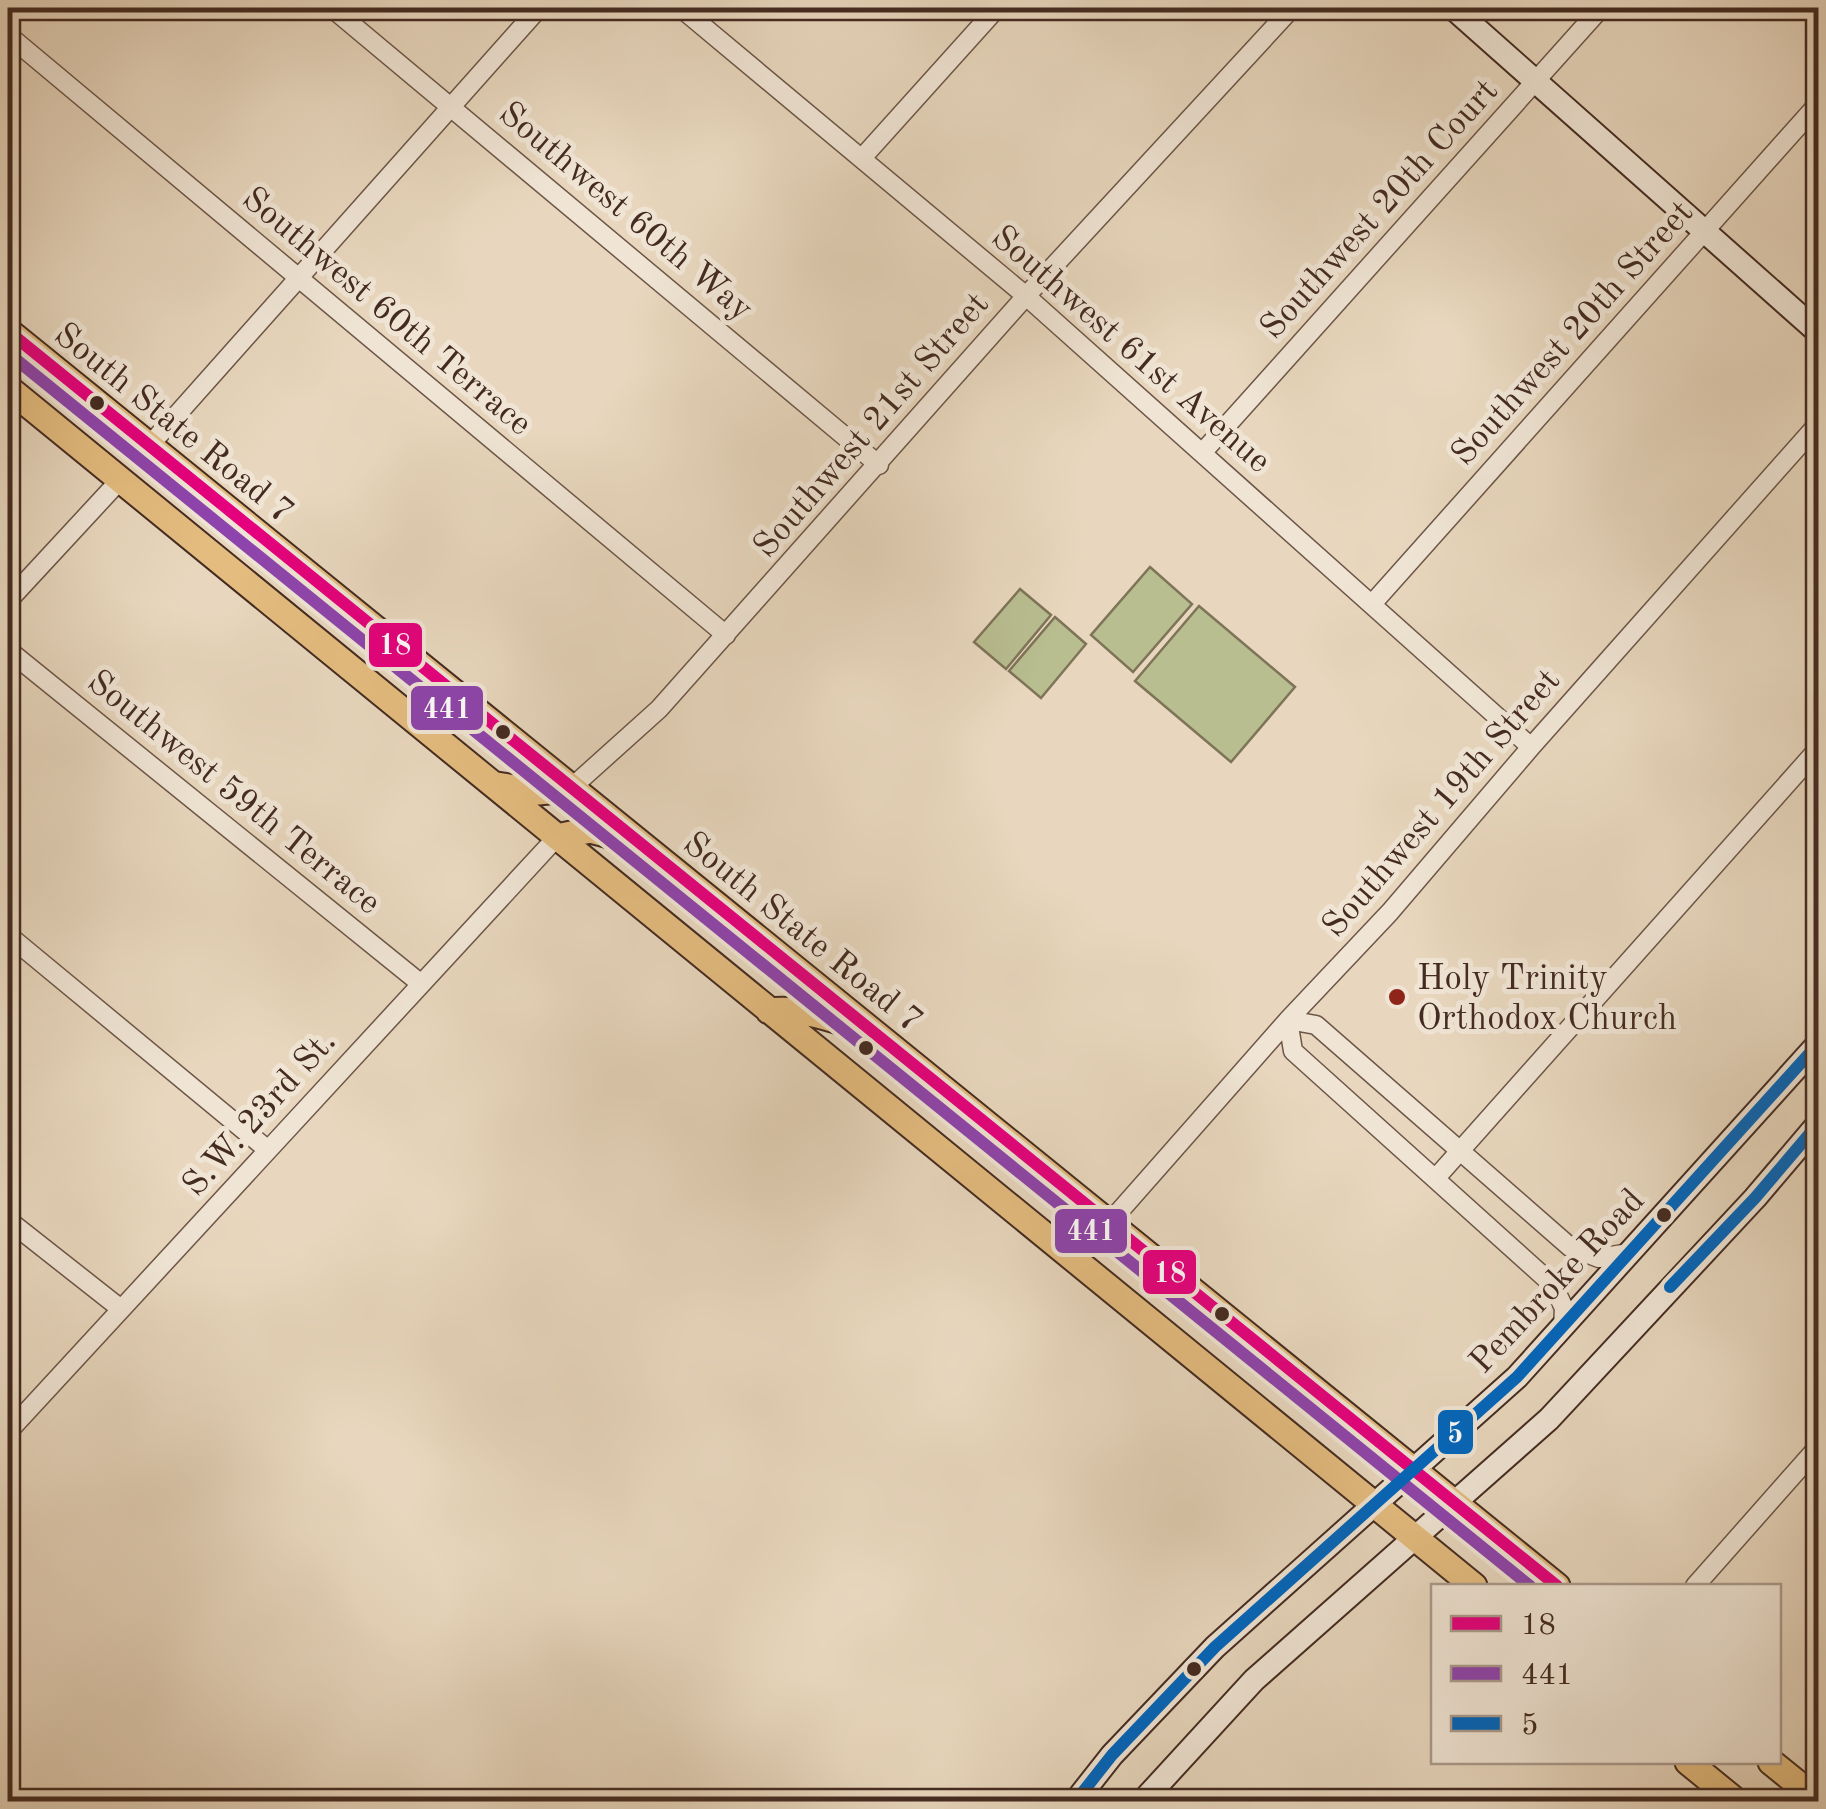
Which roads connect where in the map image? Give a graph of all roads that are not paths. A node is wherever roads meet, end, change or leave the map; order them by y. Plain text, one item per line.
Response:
1 (332, 8) edge
2 (539, 8) edge
3 (997, 8) edge
4 (1292, 8) edge
5 (1453, 8) edge
6 (1601, 8) edge
7 (692, 11) edge
8 (8, 35) edge
9 (1536, 80) junction
10 (1818, 104) edge
11 (453, 106) junction
12 (862, 158) junction
13 (1705, 230) junction
14 (297, 276) junction
15 (1026, 296) junction
16 (8, 330) edge
17 (1818, 332) edge
18 (8, 388) edge
19 (1818, 424) edge
20 (149, 446) junction
21 (1202, 452) junction
22 (879, 465) junction
23 (120, 480) junction
24 (8, 601) edge
25 (1372, 604) junction
26 (726, 635) junction
27 (8, 650) edge
28 (1531, 747) junction
29 (1818, 748) edge
30 (492, 784) junction
31 (570, 788) junction
32 (558, 838) junction
33 (638, 843) junction
34 (8, 935) edge
35 (420, 983) junction
36 (770, 1011) junction
37 (1288, 1020) junction
38 (872, 1031) junction
39 (1818, 1044) edge
40 (1818, 1124) edge
41 (268, 1150) junction
42 (1458, 1150) junction
43 (1435, 1179) junction
44 (8, 1220) edge
45 (1110, 1222) junction
46 (1629, 1253) junction
47 (121, 1310) junction
48 (1563, 1327) junction
49 (8, 1432) edge
50 (1818, 1446) edge
51 (1414, 1471) junction
52 (1455, 1503) junction
53 (1376, 1504) junction
54 (1415, 1538) junction
55 (1472, 1584) edge
56 (1555, 1584) edge
57 (1697, 1584) edge
58 (1690, 1764) edge
59 (1774, 1764) edge
60 (1815, 1792) edge
61 (1075, 1802) edge
62 (1142, 1802) edge
63 (1737, 1802) edge

1 - 11 street, Southwest 60th Way
2 - 11 street
3 - 12 street
4 - 15 street, Southwest 21st Street
5 - 9 main road
6 - 9 street, Southwest 20th Court
7 - 12 street, Southwest 61st Avenue
8 - 14 street, Southwest 60th Terrace
9 - 13 main road
9 - 21 street, Southwest 20th Court
10 - 13 street, Southwest 20th Street
11 - 14 street
11 - 22 street, Southwest 60th Way
12 - 15 street, Southwest 61st Avenue
13 - 17 main road
13 - 25 street, Southwest 20th Street
14 - 20 street
14 - 26 street, Southwest 60th Terrace
15 - 21 street, Southwest 61st Avenue
15 - 22 street, Southwest 21st Street
16 - 20 main road, South State Road 7
18 - 23 main road
19 - 28 street, Southwest 19th Street
20 - 31 main road, South State Road 7
21 - 25 street, Southwest 61st Avenue
22 - 26 street, Southwest 21st Street
23 - 24 street
23 - 30 main road
25 - 28 street, Southwest 61st Avenue
26 - 31 street, Southwest 21st Street
27 - 35 street, Southwest 59th Terrace
28 - 37 street, Southwest 19th Street
29 - 42 street
30 - 31 main road
30 - 32 main road
31 - 33 main road, South State Road 7
32 - 33 main road
32 - 35 street, S.W. 23rd St.
32 - 36 main road
33 - 38 main road, South State Road 7
34 - 41 street
35 - 41 street, S.W. 23rd St.
36 - 38 main road
36 - 53 main road
37 - 42 street
37 - 43 street
37 - 45 street, Southwest 19th Street
38 - 45 main road, South State Road 7
39 - 46 main road, Pembroke Road
40 - 52 main road
41 - 47 street, S.W. 23rd St.
42 - 43 street
42 - 46 street
43 - 48 street
44 - 47 street
45 - 51 main road, South State Road 7
46 - 48 main road, Pembroke Road
47 - 49 street, S.W. 23rd St.
48 - 51 main road, Pembroke Road
50 - 57 street
51 - 52 main road, South State Road 7
51 - 53 main road, Pembroke Road
52 - 54 main road
52 - 56 main road, South State Road 7
53 - 54 main road
53 - 61 main road, Pembroke Road
54 - 55 main road
54 - 62 main road
58 - 63 main road
59 - 60 main road

